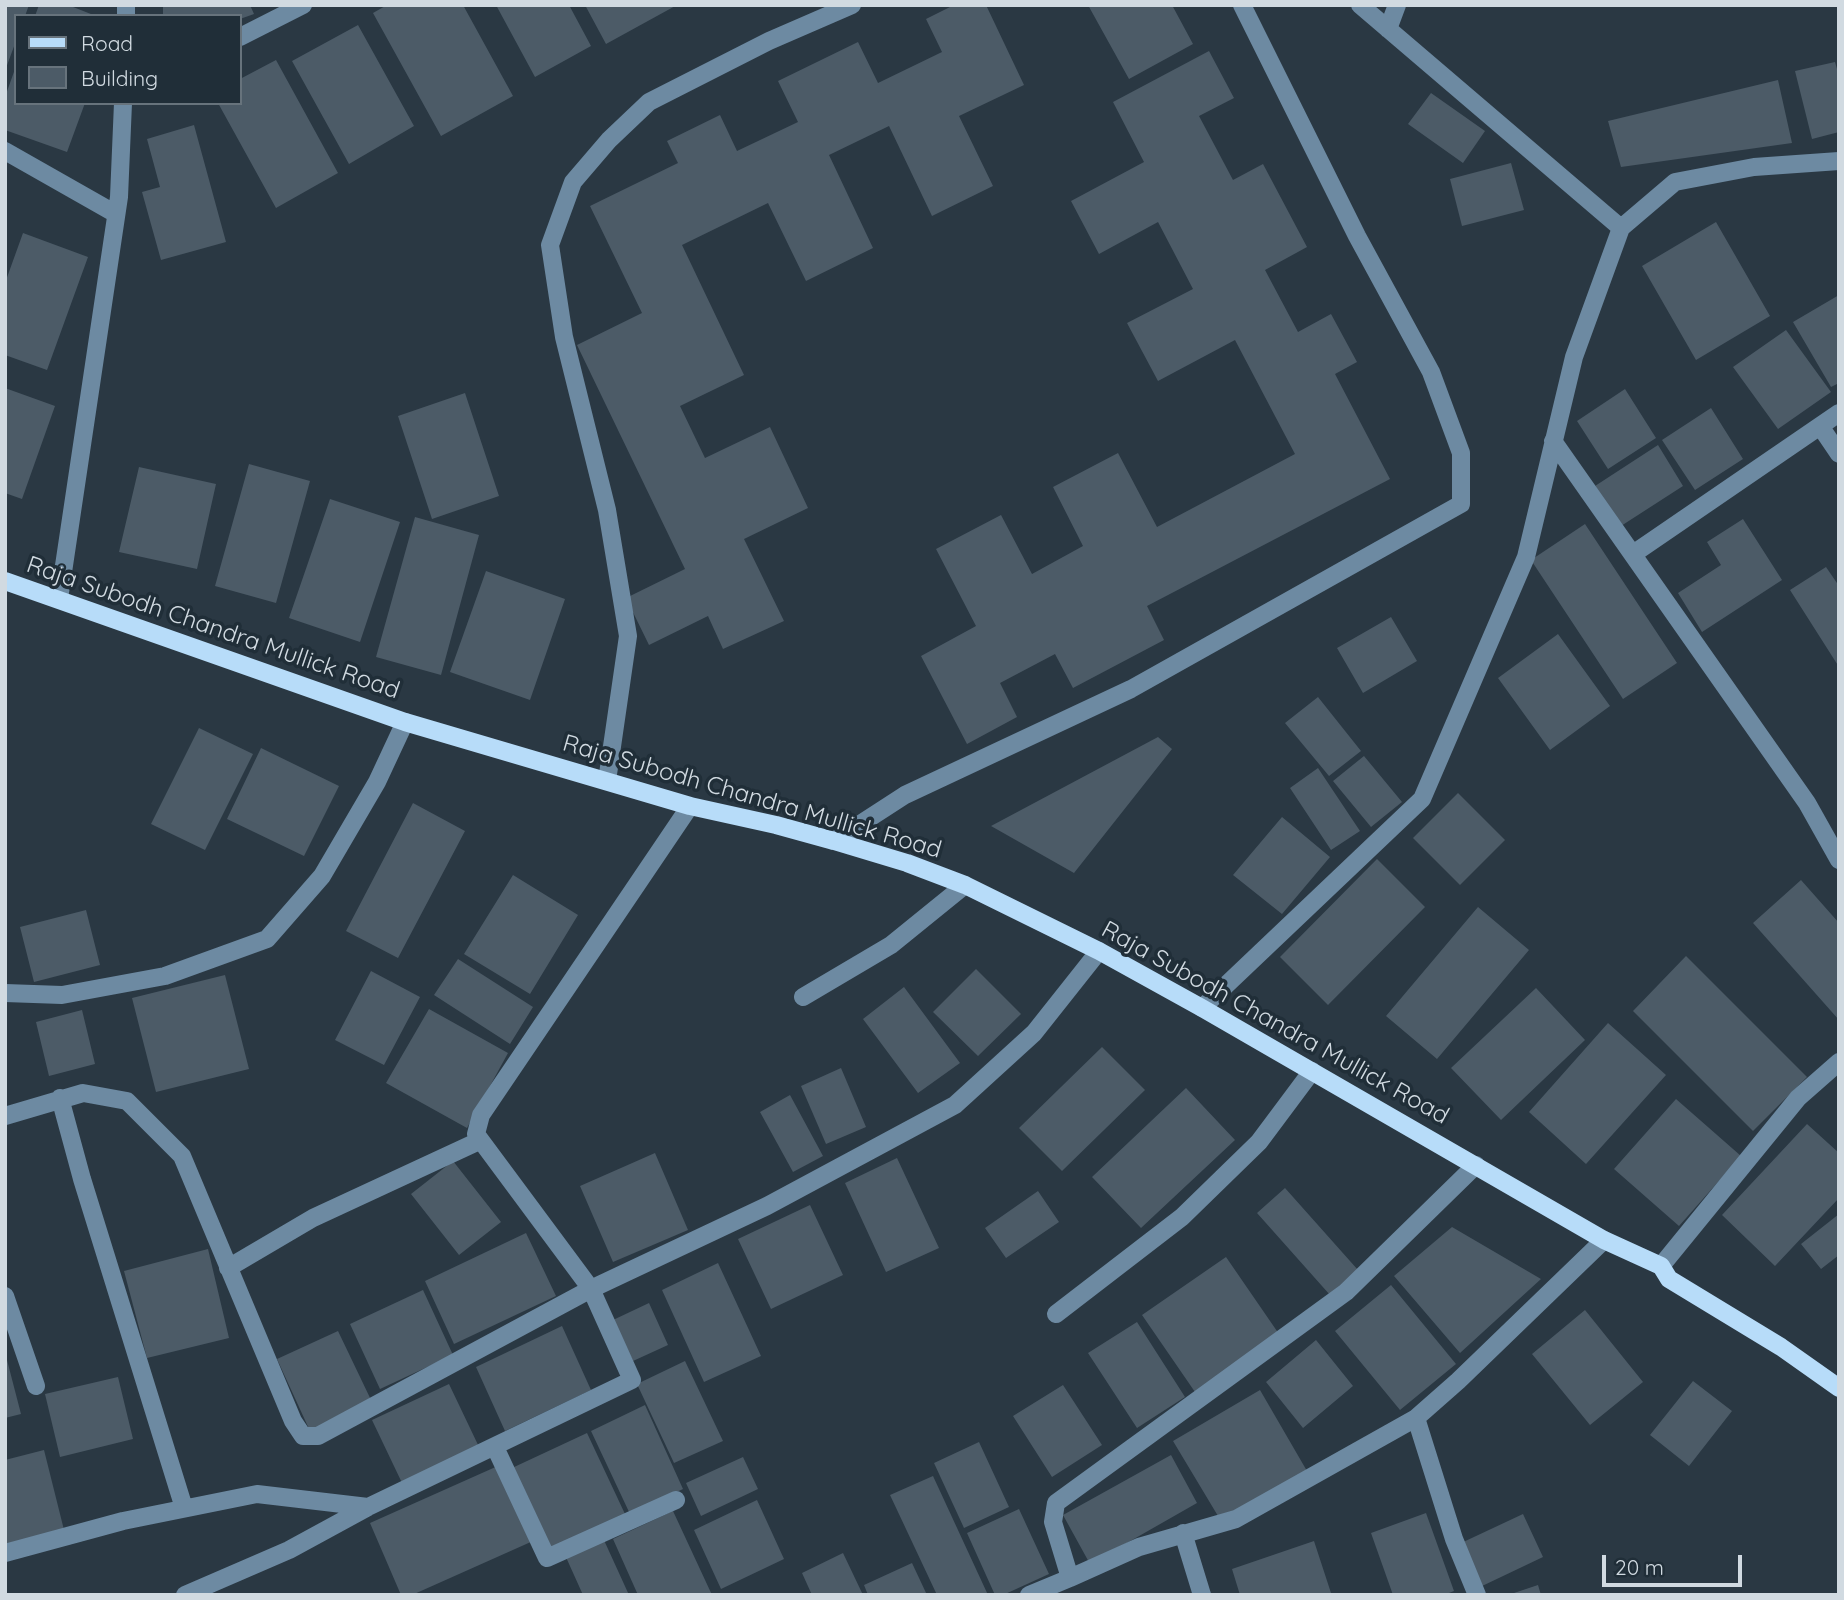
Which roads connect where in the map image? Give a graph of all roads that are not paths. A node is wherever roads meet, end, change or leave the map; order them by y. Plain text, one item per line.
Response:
1 (303, 5) edge
2 (852, 5) edge
3 (1242, 5) edge
4 (1360, 5) edge
5 (1397, 5) edge
6 (1388, 29) junction
7 (242, 36) edge
8 (122, 105) edge
9 (5, 152) edge
10 (1839, 161) edge
11 (116, 214) junction
12 (1621, 228) junction
13 (1839, 414) edge
14 (1820, 426) junction
15 (1553, 441) junction
16 (1839, 454) edge
17 (1633, 554) junction
18 (5, 581) edge
19 (59, 599) junction
20 (405, 722) junction
21 (607, 781) junction
22 (690, 806) junction
23 (834, 842) junction
24 (1839, 860) edge
25 (965, 885) junction
26 (1100, 951) junction
27 (5, 993) edge
28 (803, 997) dead end
29 (1202, 1008) junction
30 (1839, 1062) edge
31 (1312, 1070) junction
32 (60, 1098) junction
33 (5, 1116) edge
34 (479, 1141) junction
35 (1476, 1165) junction
36 (1604, 1240) junction
37 (1661, 1266) junction
38 (228, 1268) junction
39 (591, 1289) junction
40 (5, 1296) edge
41 (1056, 1314) dead end
42 (36, 1386) dead end
43 (1839, 1388) edge
44 (1416, 1418) junction
45 (495, 1447) junction
46 (676, 1500) dead end
47 (368, 1507) junction
48 (184, 1508) junction
49 (1184, 1533) junction
50 (5, 1553) edge
51 (1070, 1578) junction
52 (185, 1595) edge
53 (1029, 1595) edge
54 (1202, 1595) edge
55 (1477, 1595) edge

1 - 7 street
2 - 21 street
3 - 23 street
4 - 6 street
5 - 6 street
6 - 12 street
8 - 11 street
9 - 11 street
10 - 12 street
11 - 19 street
12 - 15 street
13 - 14 street
14 - 16 street
14 - 17 street
15 - 17 street
15 - 29 street
17 - 24 street
18 - 19 main road, Raja Subodh Chandra Mullick Road
19 - 20 main road, Raja Subodh Chandra Mullick Road
20 - 21 main road, Raja Subodh Chandra Mullick Road
20 - 27 street
21 - 22 main road, Raja Subodh Chandra Mullick Road
22 - 23 main road, Raja Subodh Chandra Mullick Road
22 - 34 street
23 - 25 main road, Raja Subodh Chandra Mullick Road
25 - 26 main road, Raja Subodh Chandra Mullick Road
25 - 28 street
26 - 29 main road, Raja Subodh Chandra Mullick Road
26 - 39 street
29 - 31 main road, Raja Subodh Chandra Mullick Road
30 - 37 street
31 - 35 main road, Raja Subodh Chandra Mullick Road
31 - 41 street
32 - 33 street
32 - 38 street
32 - 48 street
34 - 38 street
34 - 39 street
35 - 36 main road, Raja Subodh Chandra Mullick Road
35 - 51 street
36 - 37 main road, Raja Subodh Chandra Mullick Road
36 - 44 street
37 - 43 main road, Raja Subodh Chandra Mullick Road
38 - 39 street
39 - 45 street
40 - 42 street
44 - 49 street
44 - 55 street
45 - 46 street
45 - 47 street
47 - 48 street
47 - 52 street
48 - 50 street
49 - 51 street
49 - 54 street
51 - 53 street

